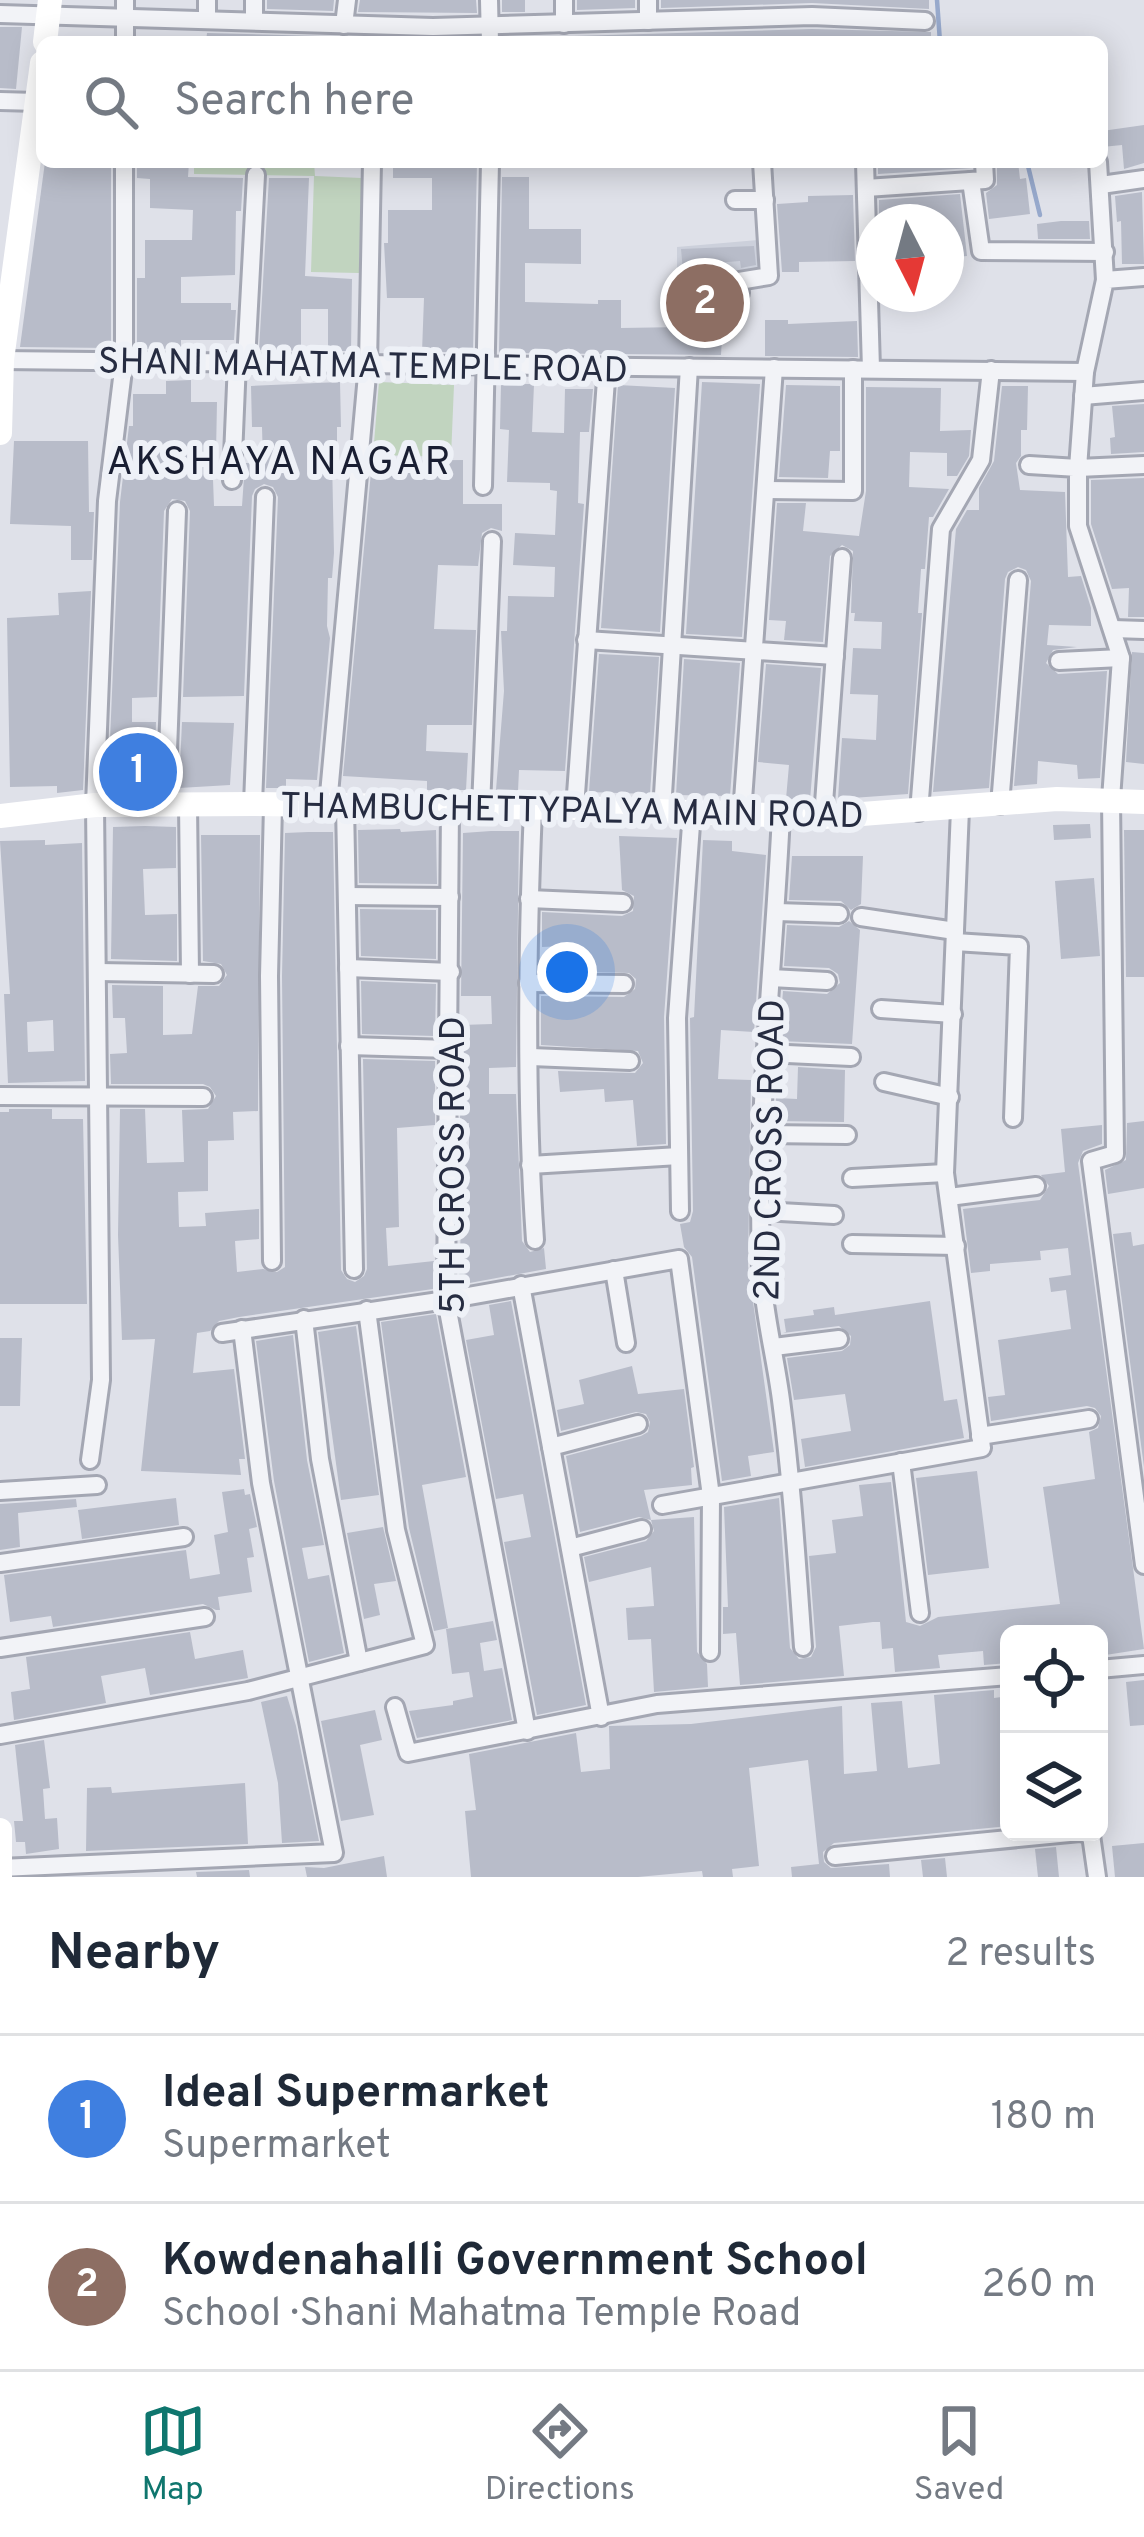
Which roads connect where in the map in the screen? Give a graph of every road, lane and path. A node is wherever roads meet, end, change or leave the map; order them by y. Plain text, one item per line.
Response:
1 (207, 0) edge
2 (254, 0) edge
3 (347, 0) edge
4 (489, 0) edge
5 (563, 0) edge
6 (648, 0) edge
7 (736, 0) edge
8 (49, 8) edge
9 (811, 8) edge
10 (887, 9) edge
11 (125, 10) edge
12 (0, 14) edge
13 (207, 20) junction
14 (737, 20) junction
15 (925, 20) dead end
16 (248, 21) junction
17 (648, 21) junction
18 (564, 24) junction
19 (344, 25) junction
20 (373, 33) edge
21 (490, 33) edge
22 (432, 34) edge
23 (243, 36) edge
24 (0, 101) edge
25 (36, 102) edge
26 (36, 106) edge
27 (124, 168) edge
28 (372, 168) edge
29 (490, 168) edge
30 (762, 168) edge
31 (865, 168) edge
32 (984, 168) edge
33 (1099, 168) edge
34 (256, 175) dead end
35 (1144, 178) edge
36 (971, 181) junction
37 (1101, 184) junction
38 (866, 188) junction
39 (735, 200) dead end
40 (765, 200) junction
41 (12, 201) edge
42 (1105, 253) junction
43 (1144, 277) edge
44 (1106, 280) junction
45 (740, 293) dead end
46 (1, 360) edge
47 (124, 362) junction
48 (241, 362) junction
49 (368, 364) junction
50 (486, 365) junction
51 (607, 366) junction
52 (688, 367) junction
53 (774, 368) junction
54 (862, 369) junction
55 (991, 370) junction
56 (1085, 372) junction
57 (1144, 391) edge
58 (1083, 396) junction
59 (0, 433) edge
60 (1029, 465) dead end
61 (1144, 465) edge
62 (1078, 468) junction
63 (232, 480) dead end
64 (483, 486) dead end
65 (766, 490) junction
66 (265, 497) dead end
67 (177, 512) dead end
68 (492, 541) dead end
69 (842, 558) dead end
70 (1018, 580) dead end
71 (1113, 629) junction
72 (1144, 630) edge
73 (586, 640) junction
74 (671, 645) junction
75 (754, 650) junction
76 (835, 656) junction
77 (1121, 658) junction
78 (1060, 662) dead end
79 (1112, 799) junction
80 (1144, 802) edge
81 (177, 804) junction
82 (263, 804) junction
83 (94, 805) junction
84 (337, 805) junction
85 (1000, 805) junction
86 (450, 807) junction
87 (481, 807) junction
88 (575, 808) junction
89 (533, 809) junction
90 (960, 809) junction
91 (662, 811) junction
92 (692, 812) junction
93 (920, 812) junction
94 (742, 814) junction
95 (781, 815) junction
96 (0, 816) edge
97 (823, 817) junction
98 (347, 896) junction
99 (450, 897) junction
100 (529, 899) junction
101 (623, 903) dead end
102 (776, 912) junction
103 (838, 914) dead end
104 (861, 916) dead end
105 (955, 936) junction
106 (348, 968) junction
107 (98, 972) junction
108 (451, 972) junction
109 (190, 974) junction
110 (214, 974) dead end
111 (771, 978) junction
112 (827, 981) dead end
113 (528, 983) junction
114 (624, 984) dead end
115 (881, 1009) dead end
116 (952, 1014) junction
117 (349, 1046) junction
118 (450, 1049) junction
119 (766, 1053) junction
120 (531, 1057) junction
121 (851, 1057) dead end
122 (630, 1061) dead end
123 (884, 1082) dead end
124 (0, 1096) edge
125 (203, 1097) dead end
126 (950, 1097) junction
127 (99, 1098) junction
128 (1012, 1118) dead end
129 (765, 1134) junction
130 (848, 1135) dead end
131 (679, 1156) junction
132 (530, 1165) junction
133 (945, 1173) junction
134 (852, 1178) dead end
135 (1036, 1186) dead end
136 (949, 1197) junction
137 (680, 1210) dead end
138 (762, 1211) junction
139 (834, 1215) dead end
140 (535, 1240) dead end
141 (852, 1244) dead end
142 (956, 1246) junction
143 (272, 1261) dead end
144 (354, 1269) dead end
145 (614, 1270) junction
146 (520, 1285) junction
147 (446, 1300) junction
148 (367, 1310) junction
149 (304, 1319) junction
150 (242, 1329) junction
151 (222, 1333) dead end
152 (839, 1339) dead end
153 (626, 1343) dead end
154 (775, 1347) junction
155 (1089, 1419) dead end
156 (638, 1424) dead end
157 (980, 1436) junction
158 (551, 1447) junction
159 (90, 1460) dead end
160 (901, 1462) junction
161 (791, 1482) junction
162 (97, 1485) dead end
163 (0, 1491) edge
164 (711, 1496) junction
165 (662, 1505) dead end
166 (642, 1529) dead end
167 (184, 1537) dead end
168 (570, 1548) junction
169 (0, 1563) edge
170 (1144, 1565) edge
171 (920, 1613) dead end
172 (205, 1616) dead end
173 (803, 1647) dead end
174 (0, 1648) edge
175 (710, 1652) dead end
176 (359, 1662) junction
177 (1144, 1665) edge
178 (1108, 1668) edge
179 (301, 1677) junction
180 (1000, 1677) edge
181 (395, 1707) dead end
182 (601, 1717) junction
183 (526, 1731) junction
184 (0, 1735) edge
185 (0, 1830) edge
186 (835, 1856) dead end
187 (0, 1862) edge
188 (0, 1877) edge
189 (1097, 1877) edge

1 - 13 street
2 - 16 street
3 - 19 street
4 - 21 street
5 - 18 street
6 - 17 street
7 - 14 street
8 - 11 street
8 - 12 street
9 - 10 street
9 - 14 street
10 - 15 street
11 - 13 street
13 - 16 street
14 - 17 street
16 - 19 street
16 - 23 street
17 - 18 street
18 - 21 street
19 - 20 street
20 - 22 street
21 - 22 street
24 - 25 street
26 - 41 main road
27 - 47 street
28 - 49 street
29 - 50 street
30 - 40 street
31 - 38 street
32 - 36 street
33 - 37 street
34 - 48 street
35 - 37 street
36 - 38 street
36 - 42 street
37 - 42 street
38 - 54 street
39 - 40 street
40 - 45 street
41 - 46 main road
42 - 44 street
43 - 44 street
44 - 56 street
46 - 47 street, SHANI MAHATMA TEMPLE ROAD
46 - 59 main road
47 - 48 street, SHANI MAHATMA TEMPLE ROAD
47 - 83 street
48 - 49 street, SHANI MAHATMA TEMPLE ROAD
48 - 63 street
49 - 50 street, SHANI MAHATMA TEMPLE ROAD
49 - 84 street
50 - 51 street, SHANI MAHATMA TEMPLE ROAD
50 - 64 street
51 - 52 street, SHANI MAHATMA TEMPLE ROAD
51 - 73 street
52 - 53 street, SHANI MAHATMA TEMPLE ROAD
52 - 74 street
53 - 54 street, SHANI MAHATMA TEMPLE ROAD
53 - 65 street
54 - 55 street, SHANI MAHATMA TEMPLE ROAD
54 - 65 street
55 - 56 street, SHANI MAHATMA TEMPLE ROAD
55 - 93 street
56 - 58 street
57 - 58 street
58 - 62 street
60 - 62 street
61 - 62 street
62 - 71 street
65 - 75 street
66 - 82 street
67 - 81 street
68 - 87 street
69 - 76 street
70 - 85 street
71 - 72 street
71 - 77 street
73 - 74 street
73 - 88 street
74 - 75 street
74 - 91 street
75 - 76 street
75 - 94 street
76 - 97 street
77 - 78 street
77 - 79 street
79 - 80 main road, THAMBUCHETTYPALYA MAIN ROAD
79 - 85 main road, THAMBUCHETTYPALYA MAIN ROAD
79 - 170 street
81 - 82 main road, THAMBUCHETTYPALYA MAIN ROAD
81 - 83 main road, THAMBUCHETTYPALYA MAIN ROAD
81 - 109 street
82 - 84 main road, THAMBUCHETTYPALYA MAIN ROAD
82 - 143 street
83 - 96 main road, THAMBUCHETTYPALYA MAIN ROAD
83 - 107 street
84 - 86 main road, THAMBUCHETTYPALYA MAIN ROAD
84 - 98 street
85 - 90 main road, THAMBUCHETTYPALYA MAIN ROAD
86 - 87 main road, THAMBUCHETTYPALYA MAIN ROAD
86 - 99 street, 5TH CROSS ROAD
87 - 89 main road, THAMBUCHETTYPALYA MAIN ROAD
88 - 89 main road, THAMBUCHETTYPALYA MAIN ROAD
88 - 91 main road, THAMBUCHETTYPALYA MAIN ROAD
89 - 100 street
90 - 93 main road, THAMBUCHETTYPALYA MAIN ROAD
90 - 105 street
91 - 92 main road, THAMBUCHETTYPALYA MAIN ROAD
92 - 94 main road, THAMBUCHETTYPALYA MAIN ROAD
92 - 131 street
93 - 97 main road, THAMBUCHETTYPALYA MAIN ROAD
94 - 95 main road, THAMBUCHETTYPALYA MAIN ROAD
95 - 97 main road, THAMBUCHETTYPALYA MAIN ROAD
95 - 102 street, 2ND CROSS ROAD
98 - 99 street
98 - 106 street
99 - 108 street, 5TH CROSS ROAD
100 - 101 street
100 - 113 street
102 - 103 street
102 - 111 street, 2ND CROSS ROAD
104 - 105 street
105 - 116 street
105 - 128 street
106 - 108 street
106 - 117 street
107 - 109 street
107 - 127 street
108 - 118 street, 5TH CROSS ROAD
109 - 110 street
111 - 112 street
111 - 119 street, 2ND CROSS ROAD
113 - 114 street
113 - 120 street
115 - 116 street
116 - 126 street
117 - 118 street
117 - 144 street
118 - 147 street, 5TH CROSS ROAD
119 - 121 street
119 - 129 street, 2ND CROSS ROAD
120 - 122 street
120 - 132 street
123 - 126 street
124 - 127 street
125 - 127 street
126 - 133 street
127 - 159 street
129 - 130 street
129 - 138 street, 2ND CROSS ROAD
131 - 132 street
131 - 137 street
132 - 140 street
133 - 134 street
133 - 136 street
135 - 136 street
136 - 142 street
138 - 139 street
138 - 154 street, 2ND CROSS ROAD
141 - 142 street
142 - 157 street
145 - 146 street
145 - 153 street
145 - 164 street
146 - 147 street
146 - 158 street
147 - 148 street
147 - 183 street, 5TH CROSS ROAD
148 - 149 street
148 - 176 street
149 - 150 street
149 - 176 street
150 - 151 street
150 - 179 street
152 - 154 street
154 - 161 street, 2ND CROSS ROAD
155 - 157 street
156 - 158 street
157 - 160 street
158 - 168 street
160 - 161 street
160 - 171 street
161 - 164 street
161 - 173 street, 2ND CROSS ROAD
162 - 163 street
164 - 165 street
164 - 175 street
166 - 168 street
167 - 169 street
168 - 182 street
172 - 174 street
176 - 179 street
177 - 178 street
179 - 184 street
179 - 187 street
180 - 182 street
181 - 183 street
182 - 183 street
185 - 187 main road
186 - 189 street
187 - 188 main road

